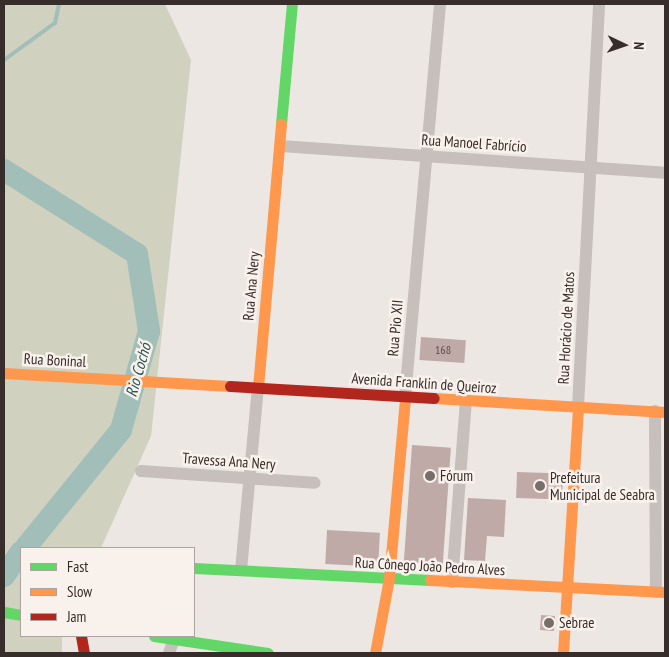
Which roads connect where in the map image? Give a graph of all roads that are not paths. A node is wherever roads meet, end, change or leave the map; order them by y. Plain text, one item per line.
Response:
1 (292, 4) edge
2 (440, 4) edge
3 (599, 4) edge
4 (281, 146) junction
5 (427, 157) junction
6 (590, 168) junction
7 (665, 173) edge
8 (4, 373) edge
9 (180, 383) joint
10 (258, 387) junction
11 (405, 397) junction
12 (466, 401) junction
13 (578, 407) junction
14 (660, 411) edge
15 (141, 471) dead end
16 (246, 479) junction
17 (314, 482) dead end
18 (195, 568) edge
19 (240, 570) junction
20 (389, 578) junction
21 (452, 582) junction
22 (567, 588) junction
23 (661, 592) edge
24 (4, 612) edge
25 (20, 615) edge
26 (81, 637) edge
27 (161, 637) edge
28 (174, 639) junction
29 (230, 650) edge
30 (84, 653) edge
31 (169, 653) edge
32 (268, 653) edge
33 (375, 653) edge
34 (563, 653) edge

1 - 4 street, Rua Ana Nery
2 - 5 street, Rua Pio XII
3 - 6 street, Rua Horácio de Matos
4 - 5 street, Rua Manoel Fabrício
4 - 10 street, Rua Ana Nery
5 - 6 street, Rua Manoel Fabrício
5 - 11 street, Rua Pio XII
6 - 7 street, Rua Manoel Fabrício
6 - 13 street, Rua Horácio de Matos
8 - 9 street, Rua Boninal
9 - 10 street, Avenida Franklin de Queiroz
10 - 11 street, Avenida Franklin de Queiroz
10 - 16 street, Rua Ana Nery
11 - 12 street, Avenida Franklin de Queiroz
11 - 20 street, Rua Pio XII
12 - 13 street, Avenida Franklin de Queiroz
12 - 21 street
13 - 14 street, Avenida Franklin de Queiroz
13 - 22 street, Rua Horácio de Matos
14 - 23 street
15 - 16 street, Travessa Ana Nery
16 - 17 street, Travessa Ana Nery
16 - 19 street, Rua Ana Nery
18 - 19 street, Rua Cônego João Pedro Alves
19 - 20 street, Rua Cônego João Pedro Alves
20 - 21 street, Rua Cônego João Pedro Alves
20 - 33 street, Rua Pio XII
21 - 22 street, Rua Cônego João Pedro Alves
22 - 23 street, Rua Cônego João Pedro Alves
22 - 34 street, Rua Horácio de Matos
24 - 25 street
26 - 30 street
27 - 28 street
28 - 29 street
28 - 31 street
29 - 32 street

